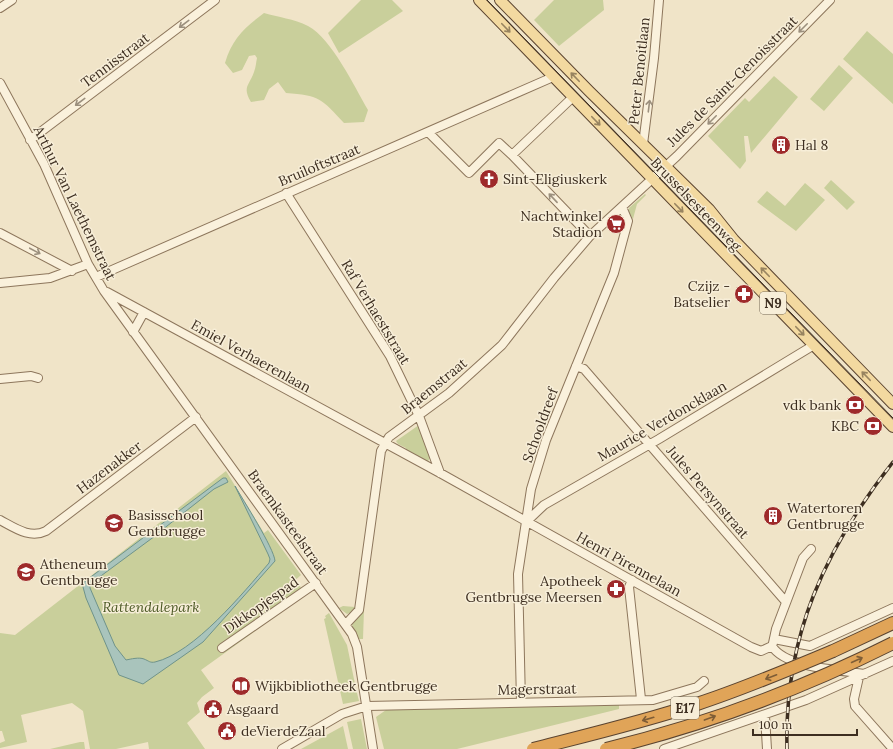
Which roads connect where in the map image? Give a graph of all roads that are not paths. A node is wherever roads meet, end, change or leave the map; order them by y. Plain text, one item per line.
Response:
1 (12, 0) edge
2 (215, 0) edge
3 (479, 0) edge
4 (500, 0) edge
5 (659, 0) edge
6 (830, 0) edge
7 (0, 8) edge
8 (553, 77) junction
9 (0, 83) edge
10 (572, 97) junction
11 (428, 132) junction
12 (30, 140) junction
13 (643, 144) junction
14 (512, 155) junction
15 (666, 166) junction
16 (652, 180) junction
17 (286, 193) junction
18 (622, 207) junction
19 (0, 233) edge
20 (590, 236) junction
21 (88, 264) junction
22 (72, 271) junction
23 (96, 277) junction
24 (0, 283) edge
25 (104, 291) junction
26 (144, 312) junction
27 (133, 332) junction
28 (814, 345) junction
29 (576, 366) junction
30 (38, 378) dead end
31 (0, 379) edge
32 (893, 404) edge
33 (419, 416) junction
34 (196, 417) junction
35 (893, 427) edge
36 (385, 444) junction
37 (650, 444) junction
38 (440, 473) junction
39 (0, 520) edge
40 (526, 522) junction
41 (811, 549) dead end
42 (632, 580) junction
43 (316, 583) junction
44 (786, 602) junction
45 (893, 608) edge
46 (893, 623) edge
47 (346, 624) junction
48 (773, 642) junction
49 (893, 643) edge
50 (222, 648) dead end
51 (893, 661) edge
52 (863, 675) junction
53 (704, 681) dead end
54 (641, 699) junction
55 (521, 702) junction
56 (367, 706) junction
57 (765, 716) junction
58 (282, 749) edge
59 (373, 749) edge
60 (533, 749) edge
61 (606, 749) edge
62 (664, 749) edge
63 (767, 749) edge
64 (893, 749) edge

1 - 7 street
2 -> 12 street, Tennisstraat
3 -> 8 main road, Brusselsesteenweg / N9
13 -> 4 main road, Brusselsesteenweg / N9
13 -> 5 street, Peter Benoitlaan
6 -> 15 street, Jules de Saint-Genoisstraat
8 - 10 main road, Brusselsesteenweg / N9
8 - 11 street, Bruiloftstraat
9 - 12 street, Arthur Van Laethemstraat
10 - 14 street
10 -> 16 main road, Brusselsesteenweg / N9
11 - 14 street
11 - 17 street, Bruiloftstraat
12 - 21 street, Arthur Van Laethemstraat
13 - 15 main road, Brusselsesteenweg / N9
20 -> 14 street
15 - 16 street, Jules de Saint-Genoisstraat
32 -> 15 main road, Brusselsesteenweg / N9
16 - 18 street
16 -> 28 main road, Brusselsesteenweg / N9
17 - 23 street, Bruiloftstraat
17 - 33 street, Raf Verhaeststraat
18 - 20 street, Braemstraat
18 - 29 street, Schooldreef
19 -> 22 street
20 - 33 street, Braemstraat
21 - 22 street
21 - 23 street, Arthur Van Laethemstraat
22 - 24 street
23 - 25 street, Arthur Van Laethemstraat
25 - 26 street, Emiel Verhaerenlaan
25 - 27 street, Braemkasteelstraat
26 - 27 street
26 - 36 street, Emiel Verhaerenlaan
27 - 34 street, Braemkasteelstraat
28 - 35 main road, Brusselsesteenweg / N9
28 - 37 street, Maurice Verdoncklaan
29 - 37 street, Jules Persynstraat
29 - 40 street, Schooldreef
30 - 31 street
33 - 36 street, Braemstraat
33 - 38 street, Raf Verhaeststraat
34 - 39 street, Hazenakker
34 - 43 street, Braemkasteelstraat
36 - 38 street, Henri Pirennelaan
36 - 47 street, Braemstraat
37 - 40 street, Maurice Verdoncklaan
37 - 44 street, Jules Persynstraat
38 - 40 street, Henri Pirennelaan
40 - 42 street, Henri Pirennelaan
40 - 55 street, Schooldreef
41 - 44 street
42 - 48 street, Henri Pirennelaan
42 - 54 street
43 - 47 street, Braemkasteelstraat
43 - 50 street, Dikkopjespad
44 - 48 street
45 - 48 street, Henri Pirennelaan
46 -> 60 highway, E17, bridge
47 - 56 street, Braemkasteelstraat
48 - 52 street
61 -> 49 highway, E17, bridge
51 - 52 street
52 - 57 street
52 - 64 street
53 - 54 street, Magerstraat
54 - 55 street, Magerstraat
55 - 56 street, Magerstraat
56 - 58 street, Magerstraat
56 - 59 street, Braemkasteelstraat
57 - 62 street
57 - 63 street

